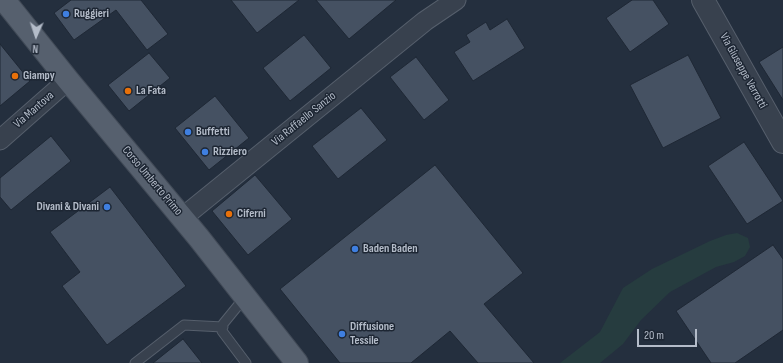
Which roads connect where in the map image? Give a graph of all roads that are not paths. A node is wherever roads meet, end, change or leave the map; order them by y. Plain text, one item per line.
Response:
1 (4, 0) edge
2 (456, 0) edge
3 (703, 0) edge
4 (68, 80) junction
5 (0, 140) edge
6 (783, 142) edge
7 (182, 218) junction
8 (245, 297) junction
9 (222, 327) junction
10 (135, 363) edge
11 (246, 363) edge
12 (297, 363) edge

1 - 4 main road, Corso Umberto Primo
2 - 7 street, Via Raffaello Sanzio
3 - 6 street, Via Giuseppe Verrotti
4 - 5 street, Via Mantova
4 - 7 main road, Corso Umberto Primo
7 - 8 main road, Corso Umberto Primo
8 - 9 lane
8 - 12 main road, Corso Umberto Primo
9 - 10 lane
9 - 11 lane

